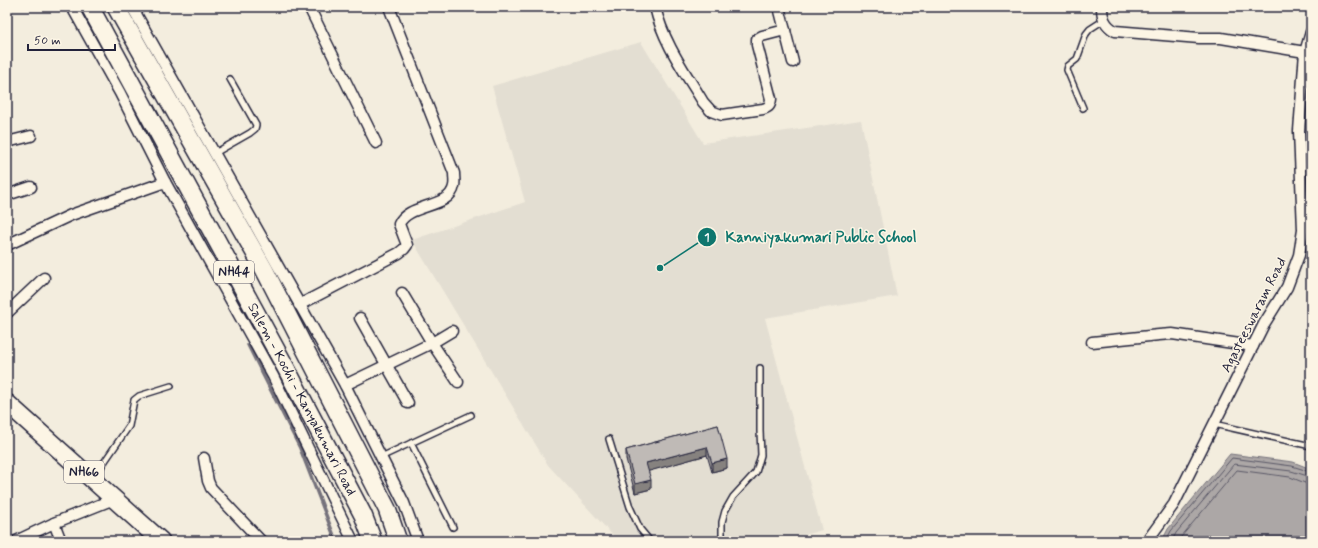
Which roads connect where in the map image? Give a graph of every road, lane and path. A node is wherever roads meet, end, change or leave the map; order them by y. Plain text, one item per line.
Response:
1 (72, 7) edge
2 (90, 7) edge
3 (116, 7) edge
4 (144, 7) edge
5 (309, 7) edge
6 (389, 7) edge
7 (655, 7) edge
8 (779, 7) edge
9 (1102, 7) edge
10 (133, 10) edge
11 (1104, 20) junction
12 (785, 30) junction
13 (1311, 32) edge
14 (1305, 52) junction
15 (793, 62) dead end
16 (230, 79) dead end
17 (1083, 108) dead end
18 (31, 136) dead end
19 (7, 142) edge
20 (376, 143) dead end
21 (215, 152) junction
22 (165, 182) junction
23 (31, 187) dead end
24 (7, 195) edge
25 (7, 245) edge
26 (44, 278) dead end
27 (402, 293) dead end
28 (299, 305) junction
29 (7, 313) edge
30 (360, 318) dead end
31 (452, 330) dead end
32 (432, 342) junction
33 (1092, 342) dead end
34 (1253, 346) junction
35 (386, 366) junction
36 (760, 368) dead end
37 (458, 382) dead end
38 (346, 385) junction
39 (170, 386) dead end
40 (7, 403) edge
41 (408, 403) dead end
42 (471, 415) dead end
43 (1214, 424) junction
44 (609, 440) dead end
45 (411, 443) junction
46 (1311, 446) edge
47 (381, 457) junction
48 (204, 458) dead end
49 (93, 480) junction
50 (114, 499) junction
51 (54, 523) junction
52 (453, 527) dead end
53 (16, 541) edge
54 (61, 541) edge
55 (161, 541) edge
56 (261, 541) edge
57 (353, 541) edge
58 (373, 541) edge
59 (398, 541) edge
60 (418, 541) edge
61 (650, 541) edge
62 (722, 541) edge
63 (1147, 541) edge

1 - 22 street
2 - 58 highway, Salem - Kochi - Kanyakumari Road / NH44
3 - 59 highway, Salem - Kochi - Kanyakumari Road / NH44
4 - 10 lane
5 - 20 street
6 - 28 street
7 - 12 street
8 - 12 street
9 - 11 street
10 - 21 street
11 - 14 street
11 - 17 lane
12 - 15 street
13 - 14 street, Agasteeswaram Road
14 - 34 street, Agasteeswaram Road
16 - 21 lane
18 - 19 street
21 - 28 street
22 - 25 street
22 - 57 street
23 - 24 street
26 - 29 street
27 - 32 street
28 - 38 street
30 - 35 street
31 - 32 street
32 - 35 street
32 - 37 street
33 - 34 street
34 - 43 street, Agasteeswaram Road
35 - 38 street
35 - 41 street
36 - 62 lane
38 - 47 street
39 - 49 lane
40 - 49 highway, NH66
42 - 45 lane
43 - 46 lane
43 - 63 street, Agasteeswaram Road
44 - 61 lane
45 - 47 lane
45 - 52 lane
47 - 60 street
48 - 56 street
49 - 50 highway, NH66
50 - 51 street
50 - 55 highway, NH66
51 - 53 street
51 - 54 street

